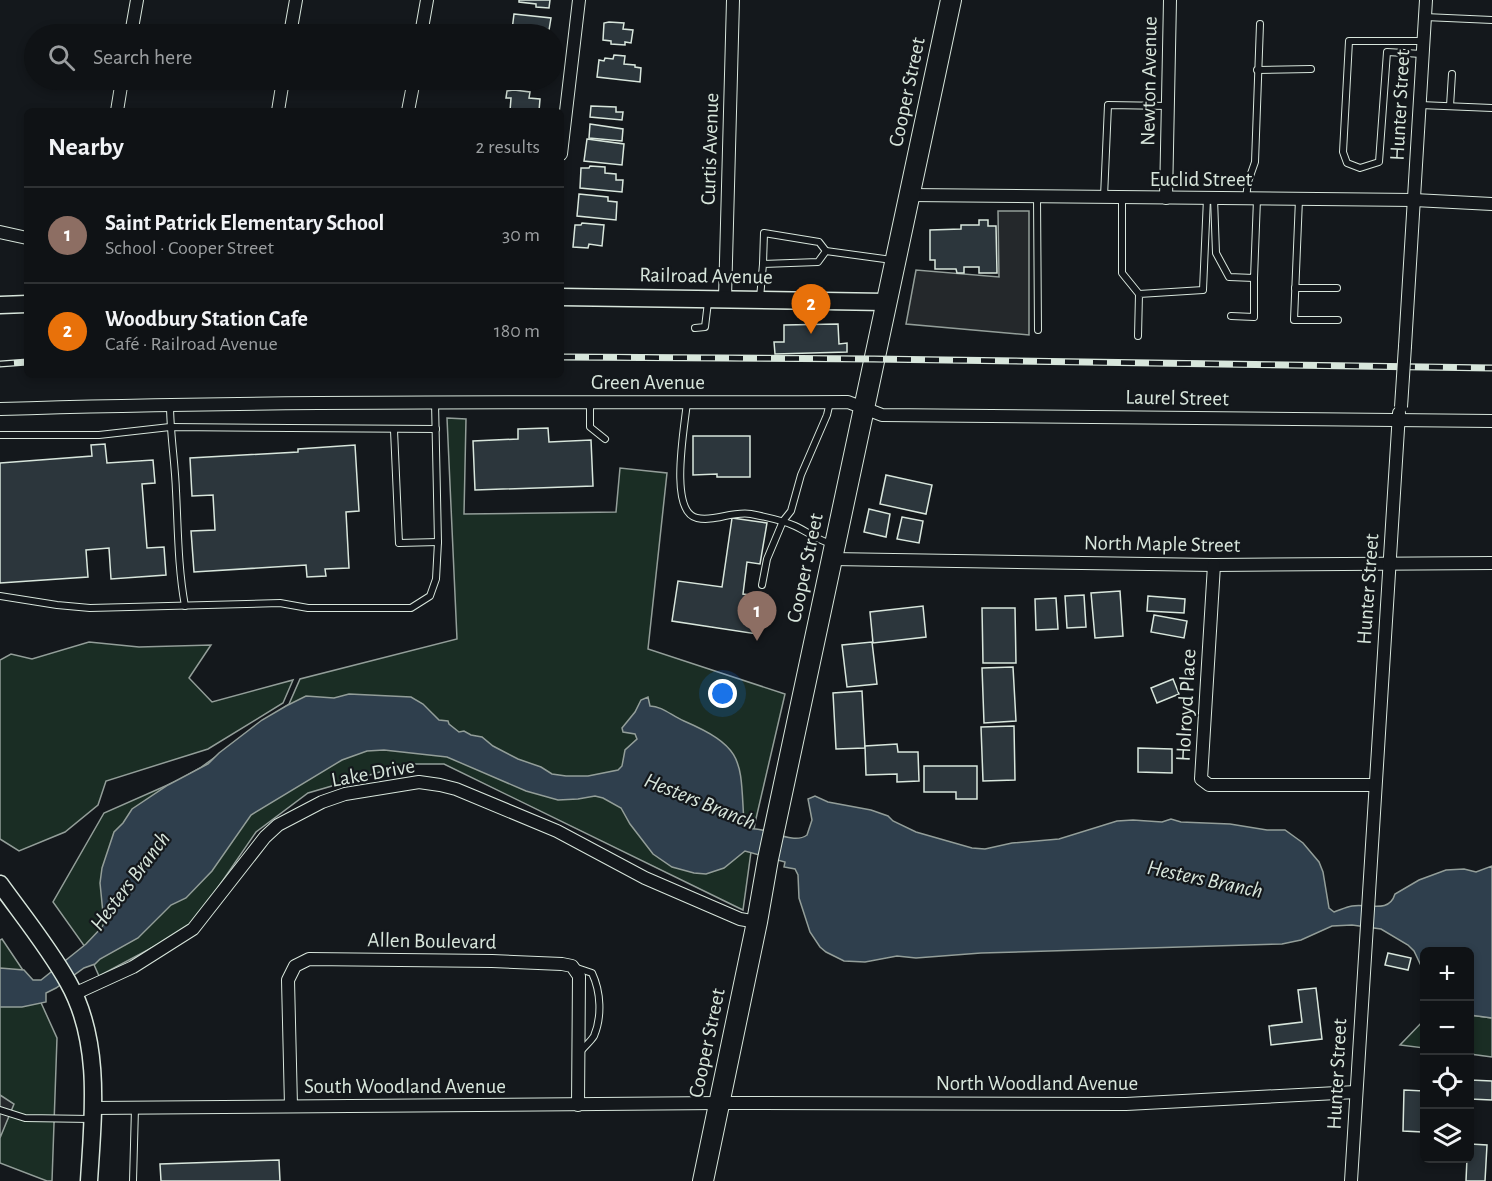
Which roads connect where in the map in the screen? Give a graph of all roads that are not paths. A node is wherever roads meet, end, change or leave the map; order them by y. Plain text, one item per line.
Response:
1 (137, 0) edge
2 (296, 0) edge
3 (427, 0) edge
4 (579, 0) edge
5 (733, 0) edge
6 (951, 0) edge
7 (1170, 0) edge
8 (1425, 0) edge
9 (1424, 17) junction
10 (1492, 20) edge
11 (133, 24) edge
12 (292, 24) edge
13 (423, 24) edge
14 (1260, 24) dead end
15 (1423, 48) junction
16 (1311, 69) dead end
17 (1257, 70) junction
18 (1452, 75) dead end
19 (121, 90) edge
20 (281, 90) edge
21 (412, 90) edge
22 (1419, 105) junction
23 (1168, 106) junction
24 (1450, 106) junction
25 (118, 108) edge
26 (278, 108) edge
27 (409, 108) edge
28 (1492, 108) edge
29 (564, 128) edge
30 (910, 195) junction
31 (1037, 197) junction
32 (1104, 198) junction
33 (1122, 198) junction
34 (1166, 198) junction
35 (1210, 198) junction
36 (1252, 199) junction
37 (1299, 199) junction
38 (1414, 200) junction
39 (1492, 204) edge
40 (0, 232) edge
41 (24, 237) edge
42 (826, 251) junction
43 (896, 260) junction
44 (763, 264) junction
45 (1254, 278) junction
46 (1295, 288) junction
47 (1337, 288) dead end
48 (1139, 294) junction
49 (564, 297) edge
50 (716, 298) junction
51 (760, 299) junction
52 (886, 302) junction
53 (24, 304) edge
54 (0, 305) edge
55 (1231, 316) dead end
56 (1338, 320) dead end
57 (695, 328) dead end
58 (1038, 330) dead end
59 (1138, 336) dead end
60 (435, 401) junction
61 (590, 402) junction
62 (687, 402) junction
63 (830, 402) junction
64 (170, 404) junction
65 (863, 408) junction
66 (0, 409) edge
67 (1399, 413) junction
68 (1492, 421) edge
69 (170, 427) junction
70 (436, 429) junction
71 (394, 430) junction
72 (0, 435) edge
73 (605, 439) dead end
74 (783, 521) junction
75 (438, 543) junction
76 (833, 552) junction
77 (1492, 563) edge
78 (1390, 564) junction
79 (1214, 565) junction
80 (762, 585) dead end
81 (0, 596) edge
82 (185, 606) junction
83 (1375, 785) junction
84 (0, 884) edge
85 (757, 922) junction
86 (572, 966) junction
87 (71, 988) junction
88 (578, 1053) junction
89 (1356, 1092) junction
90 (718, 1103) junction
91 (578, 1105) junction
92 (291, 1106) junction
93 (135, 1108) junction
94 (0, 1110) edge
95 (92, 1114) junction
96 (89, 1181) edge
97 (133, 1181) edge
98 (703, 1181) edge
99 (1351, 1181) edge

1 - 11 street
2 - 12 street
3 - 13 street
4 - 29 street
5 - 50 street, Curtis Avenue
6 - 30 main road, Cooper Street
7 - 23 street, Newton Avenue
8 - 9 street, Hunter Street
9 - 10 lane
9 - 15 street, Hunter Street
14 - 17 lane
15 - 15 lane
15 - 22 street, Hunter Street
16 - 17 lane
17 - 36 lane
18 - 24 lane
19 - 25 street
20 - 26 street
21 - 27 street
22 - 24 lane
22 - 38 street, Hunter Street
23 - 32 lane
23 - 34 street, Newton Avenue
24 - 28 lane
30 - 31 street, Euclid Street
30 - 43 main road, Cooper Street
31 - 32 street, Euclid Street
31 - 58 lane
32 - 33 street, Euclid Street
33 - 34 street, Euclid Street
33 - 48 lane
34 - 35 street, Euclid Street
35 - 36 street, Euclid Street
35 - 45 lane
35 - 48 lane
36 - 37 street, Euclid Street
36 - 45 lane
37 - 38 street, Euclid Street
37 - 46 lane
38 - 39 street, Euclid Street
38 - 67 street, Hunter Street, bridge
40 - 41 street
42 - 43 lane
42 - 44 lane
42 - 44 lane
43 - 52 main road, Cooper Street
44 - 51 lane
45 - 55 lane
46 - 47 lane
46 - 56 lane
48 - 59 lane
49 - 50 street, Railroad Avenue
50 - 51 street, Railroad Avenue
50 - 57 lane
51 - 52 street, Railroad Avenue
52 - 65 main road, Cooper Street
53 - 54 street
60 - 61 street, Green Avenue
60 - 64 street, Green Avenue
60 - 70 lane
61 - 62 street, Green Avenue
61 - 73 lane
62 - 63 street, Green Avenue
62 - 74 lane
63 - 65 street, Green Avenue
63 - 74 lane
64 - 66 street, Green Avenue
64 - 69 lane
65 - 67 street, Laurel Street
65 - 76 main road, Cooper Street
67 - 68 street, Laurel Street
67 - 78 street, Hunter Street
69 - 71 lane
69 - 72 lane
69 - 82 lane
70 - 71 lane
70 - 75 lane
71 - 75 lane
74 - 76 lane
74 - 80 lane
75 - 82 lane
76 - 79 street, North Maple Street
76 - 85 main road, Cooper Street
77 - 78 street, North Maple Street
78 - 79 street, North Maple Street
78 - 83 street, Hunter Street
79 - 83 street, Holroyd Place
81 - 82 lane
83 - 89 street, Hunter Street
84 - 87 street
85 - 87 street, Lake Drive
85 - 90 main road, Cooper Street
86 - 88 street
86 - 88 lane
86 - 92 street, Allen Boulevard
87 - 95 street
88 - 91 street
89 - 90 street, North Woodland Avenue
89 - 99 street, Hunter Street
90 - 91 street, South Woodland Avenue
90 - 98 main road, Cooper Street
91 - 92 street, South Woodland Avenue
92 - 93 street, South Woodland Avenue
93 - 95 street, South Woodland Avenue
93 - 97 lane
94 - 95 lane
95 - 96 street

